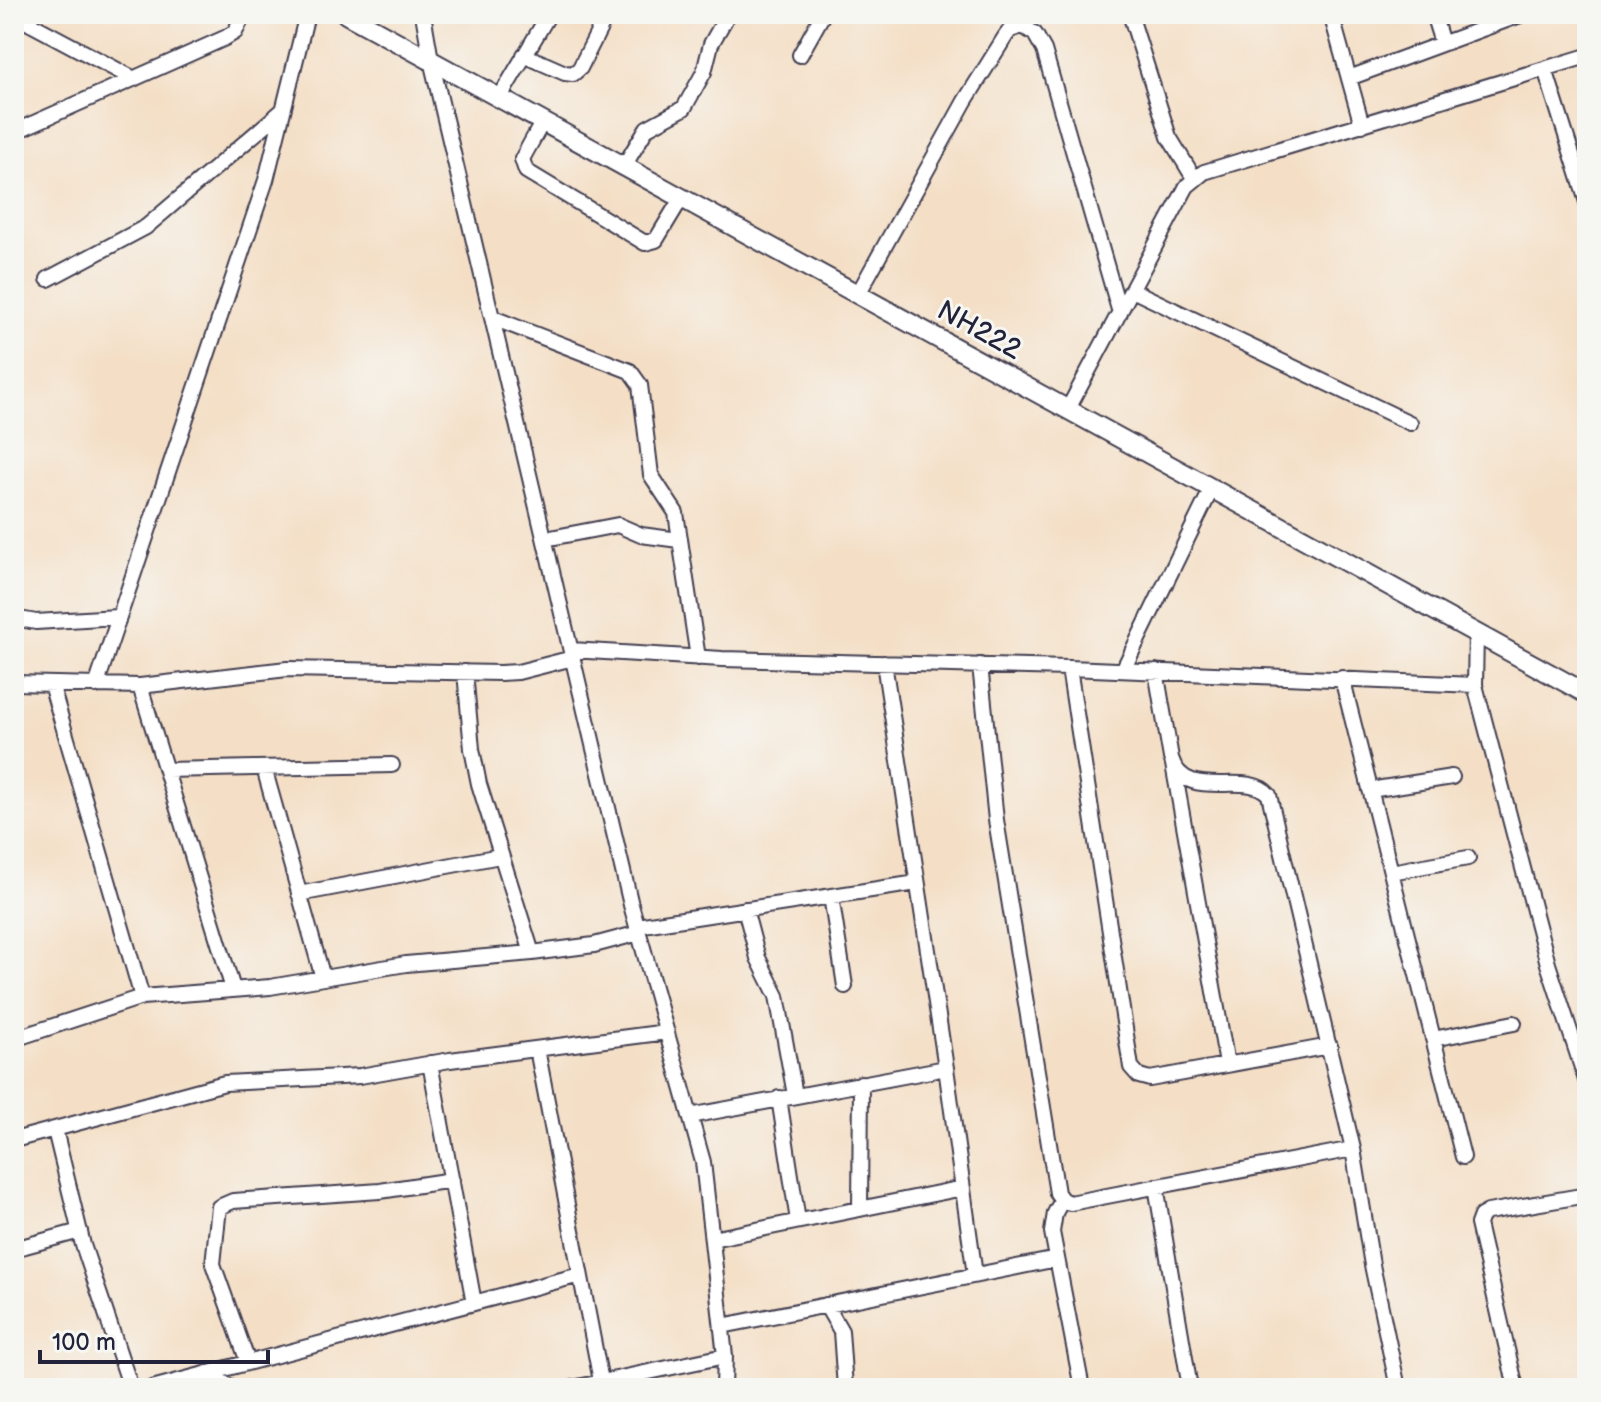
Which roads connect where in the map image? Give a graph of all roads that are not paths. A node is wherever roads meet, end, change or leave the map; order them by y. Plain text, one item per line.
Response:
1 (244, 14) edge
2 (307, 14) edge
3 (346, 14) edge
4 (423, 14) edge
5 (549, 14) edge
6 (607, 14) edge
7 (728, 14) edge
8 (823, 14) edge
9 (1130, 14) edge
10 (1331, 14) edge
11 (1433, 14) edge
12 (1522, 14) edge
13 (14, 15) edge
14 (1442, 43) junction
15 (524, 55) junction
16 (800, 55) dead end
17 (1587, 56) edge
18 (431, 60) junction
19 (1545, 69) junction
20 (1349, 78) junction
21 (134, 79) junction
22 (500, 97) junction
23 (283, 110) junction
24 (543, 121) junction
25 (1362, 125) junction
26 (14, 132) edge
27 (624, 166) junction
28 (1194, 178) junction
29 (682, 197) junction
30 (1587, 202) edge
31 (48, 279) dead end
32 (1132, 290) junction
33 (858, 294) junction
34 (1120, 313) junction
35 (493, 318) junction
36 (1068, 409) junction
37 (1410, 423) dead end
38 (1212, 488) junction
39 (545, 539) junction
40 (679, 540) junction
41 (117, 617) junction
42 (14, 618) edge
43 (1476, 633) junction
44 (572, 654) junction
45 (698, 658) junction
46 (884, 663) junction
47 (980, 665) junction
48 (1069, 668) junction
49 (1123, 670) junction
50 (1156, 671) junction
51 (465, 672) junction
52 (1342, 678) junction
53 (14, 683) edge
54 (51, 684) junction
55 (1475, 685) junction
56 (96, 686) junction
57 (140, 686) junction
58 (1587, 694) edge
59 (1172, 764) junction
60 (392, 765) dead end
61 (264, 768) junction
62 (166, 770) junction
63 (1452, 777) dead end
64 (1370, 790) junction
65 (500, 856) junction
66 (1468, 858) dead end
67 (1391, 872) junction
68 (917, 883) junction
69 (299, 894) junction
70 (831, 896) junction
71 (745, 909) junction
72 (638, 930) junction
73 (532, 953) junction
74 (323, 978) junction
75 (845, 986) dead end
76 (233, 989) junction
77 (142, 997) junction
78 (1514, 1023) dead end
79 (667, 1032) junction
80 (14, 1039) edge
81 (1433, 1039) junction
82 (1330, 1046) junction
83 (537, 1049) junction
84 (430, 1063) junction
85 (1227, 1064) junction
86 (946, 1068) junction
87 (861, 1083) junction
88 (1587, 1083) edge
89 (795, 1095) junction
90 (779, 1098) junction
91 (690, 1116) junction
92 (55, 1130) junction
93 (14, 1140) edge
94 (1353, 1149) junction
95 (1463, 1157) dead end
96 (452, 1180) junction
97 (1156, 1186) junction
98 (963, 1188) junction
99 (1587, 1195) edge
100 (1062, 1200) junction
101 (860, 1209) junction
102 (798, 1221) junction
103 (80, 1231) junction
104 (712, 1239) junction
105 (14, 1249) edge
106 (1057, 1259) junction
107 (580, 1275) junction
108 (975, 1275) junction
109 (474, 1303) junction
110 (826, 1305) junction
111 (722, 1326) junction
112 (725, 1356) junction
113 (248, 1362) junction
114 (207, 1373) junction
115 (601, 1381) junction
116 (131, 1388) edge
117 (152, 1388) edge
118 (232, 1388) edge
119 (573, 1388) edge
120 (724, 1388) edge
121 (845, 1388) edge
122 (1082, 1388) edge
123 (1190, 1388) edge
124 (1398, 1388) edge
125 (1516, 1388) edge

1 - 21 street
2 - 23 street
3 - 18 main road, NH222
4 - 18 street
5 - 15 street
6 - 15 street
7 - 27 street
8 - 16 street
9 - 28 street
10 - 20 street
11 - 14 street
12 - 14 street
13 - 21 street
14 - 20 street
15 - 22 street
17 - 19 street
18 - 22 main road, NH222
18 - 35 street
19 - 25 street
19 - 30 street
20 - 25 street
21 - 26 street
22 - 24 main road, NH222
23 - 31 street
23 - 41 street
24 - 27 main road, NH222
24 - 29 street
25 - 28 street
27 - 29 main road, NH222
28 - 32 street
29 - 33 main road, NH222
32 - 34 street
32 - 37 street
33 - 34 street
33 - 36 main road, NH222
34 - 36 street
35 - 39 street
35 - 40 street
36 - 38 main road, NH222
38 - 43 main road, NH222
38 - 49 street
39 - 40 street
39 - 44 street
40 - 45 street
41 - 42 street
41 - 56 street
43 - 55 street
43 - 58 main road, NH222
44 - 45 street
44 - 51 street
44 - 72 street
45 - 46 street
46 - 47 street
46 - 68 street
47 - 48 street
47 - 100 street
48 - 49 street
48 - 85 street
49 - 50 street
50 - 52 street
50 - 59 street
51 - 57 street
51 - 65 street
52 - 55 street
52 - 64 street
53 - 54 street
54 - 56 street
54 - 77 street
55 - 88 street
56 - 57 street
57 - 62 street
59 - 82 street
59 - 85 street
60 - 61 street
61 - 62 street
61 - 69 street
62 - 76 street
63 - 64 street
64 - 67 street
65 - 69 street
65 - 73 street
66 - 67 street
67 - 81 street
68 - 70 street
68 - 86 street
69 - 74 street
70 - 71 street
70 - 75 street
71 - 72 street
71 - 89 street
72 - 73 street
72 - 79 street
73 - 74 street
74 - 76 street
76 - 77 street
77 - 80 street
78 - 81 street
79 - 83 street
79 - 91 street
81 - 95 street
82 - 85 street
82 - 94 street
83 - 84 street
83 - 107 street
84 - 92 street
84 - 96 street
86 - 87 street
86 - 98 street
87 - 89 street
87 - 101 street
89 - 90 street
90 - 91 street
90 - 102 street
91 - 104 street
92 - 93 street
92 - 103 street
94 - 97 street
94 - 124 street
96 - 109 street
96 - 113 street
97 - 100 street
97 - 123 street
98 - 101 street
98 - 108 street
99 - 125 street
100 - 106 street
101 - 102 street
102 - 104 street
103 - 105 street
103 - 116 street
104 - 111 street
106 - 108 street
106 - 122 street
107 - 109 street
107 - 115 street
108 - 110 street
109 - 113 street
110 - 111 street
110 - 121 street
111 - 112 street
112 - 115 street
112 - 120 street
113 - 114 street
114 - 117 street
114 - 118 street
115 - 119 street

